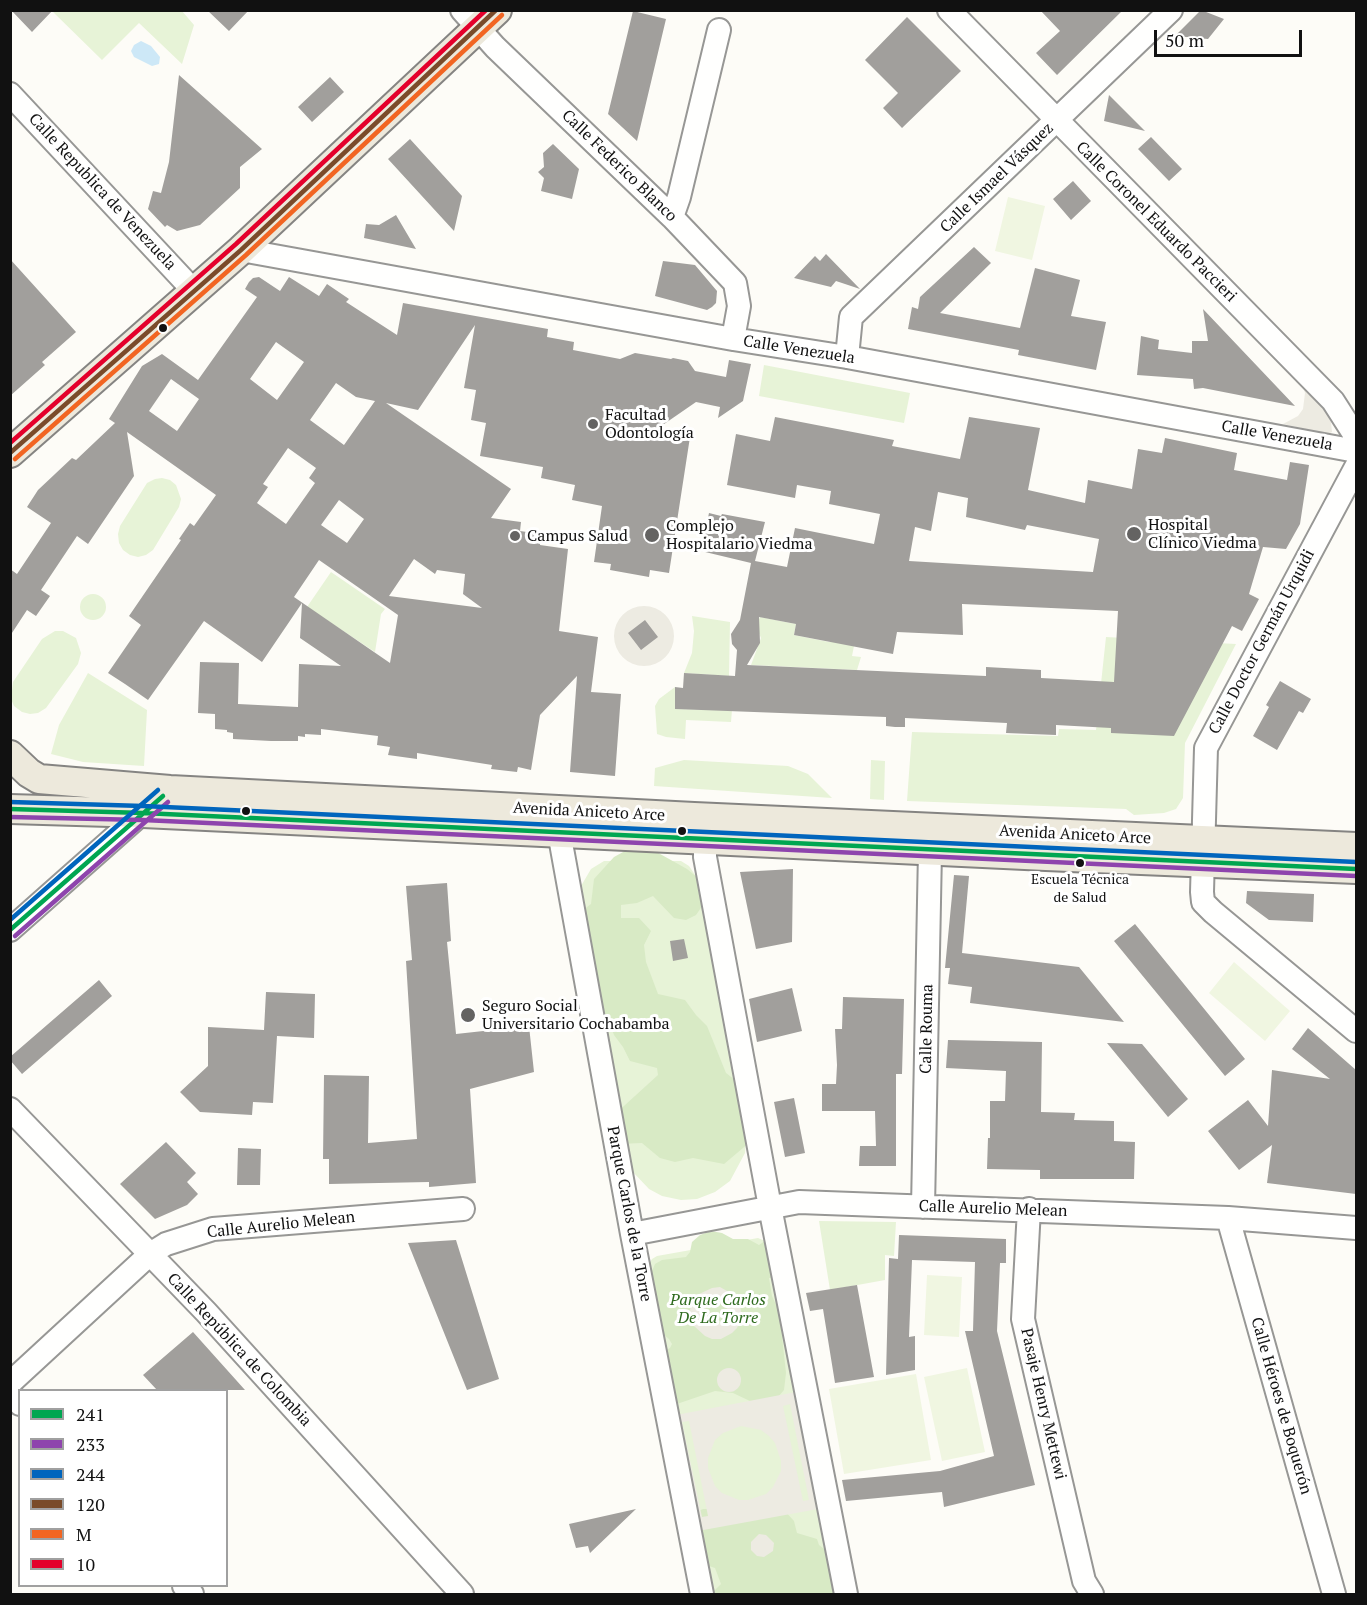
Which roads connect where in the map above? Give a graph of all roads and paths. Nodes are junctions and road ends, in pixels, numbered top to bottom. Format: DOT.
graph roads {
  1 [pos="949,10"];
  2 [pos="1171,10"];
  3 [pos="479,16"];
  4 [pos="719,30"];
  5 [pos="10,94"];
  6 [pos="1057,121"];
  7 [pos="672,217"];
  8 [pos="241,249"];
  9 [pos="193,290"];
  10 [pos="733,339"];
  11 [pos="847,357"];
  12 [pos="1356,437"];
  13 [pos="1356,451"];
  14 [pos="10,453"];
  15 [pos="1356,467"];
  16 [pos="10,756"];
  17 [pos="170,790"];
  18 [pos="10,809"];
  19 [pos="143,813"];
  20 [pos="559,832"];
  21 [pos="705,839"];
  22 [pos="1356,847"];
  23 [pos="930,851"];
  24 [pos="1203,852"];
  25 [pos="1356,869"];
  26 [pos="10,930"];
  27 [pos="1356,1031"];
  28 [pos="10,1109"];
  29 [pos="770,1207"];
  30 [pos="923,1207"];
  31 [pos="463,1209"];
  32 [pos="1029,1209"];
  33 [pos="1228,1218"];
  34 [pos="1356,1228"];
  35 [pos="632,1234"];
  36 [pos="150,1254"];
  37 [pos="10,1383"];
  38 [pos="462,1594"];
  39 [pos="702,1594"];
  40 [pos="846,1594"];
  41 [pos="1092,1594"];
  42 [pos="1334,1594"];
  1 -- 6 [label="street, Calle Coronel Eduardo Paccieri"];
  2 -- 6 [label="street, Calle Ismael Vásquez"];
  3 -- 7 [label="street, Calle Federico Blanco"];
  3 -- 8 [label="main road"];
  4 -- 7 [label="street"];
  5 -- 9 [label="street, Calle Republica de Venezuela"];
  6 -- 11 [label="street, Calle Ismael Vásquez"];
  6 -- 12 [label="street, Calle Coronel Eduardo Paccieri"];
  7 -- 10 [label="street, Calle Federico Blanco"];
  8 -- 9 [label="main road"];
  8 -- 10 [label="street, Calle Venezuela"];
  9 -- 14 [label="main road"];
  10 -- 11 [label="street, Calle Venezuela"];
  11 -- 13 [label="street, Calle Venezuela"];
  15 -- 24 [label="street, Calle Doctor Germán Urquidi"];
  16 -- 17 [label="main road, Avenida Aniceto Arce"];
  17 -- 19 [label="street"];
  17 -- 24 [label="main road, Avenida Aniceto Arce"];
  18 -- 19 [label="main road, Avenida Aniceto Arce"];
  19 -- 20 [label="main road, Avenida Aniceto Arce"];
  19 -- 26 [label="street"];
  20 -- 21 [label="main road, Avenida Aniceto Arce"];
  20 -- 35 [label="street, Parque Carlos de la Torre"];
  21 -- 23 [label="main road, Avenida Aniceto Arce"];
  21 -- 29 [label="street"];
  22 -- 24 [label="main road, Avenida Aniceto Arce"];
  23 -- 24 [label="main road, Avenida Aniceto Arce"];
  23 -- 30 [label="street, Calle Rouma"];
  24 -- 25 [label="main road, Avenida Aniceto Arce"];
  24 -- 27 [label="street, Calle Doctor Germán Urquidi"];
  28 -- 36 [label="street, Calle República de Colombia"];
  29 -- 30 [label="street, Calle Aurelio Melean"];
  29 -- 35 [label="street, Calle Aurelio Melean"];
  29 -- 40 [label="street"];
  30 -- 32 [label="street, Calle Aurelio Melean"];
  31 -- 36 [label="street, Calle Aurelio Melean"];
  32 -- 33 [label="street, Calle Aurelio Melean"];
  32 -- 41 [label="street, Pasaje Henry Mettewi"];
  33 -- 34 [label="street, Calle Aurelio Melean"];
  33 -- 42 [label="street, Calle Héroes de Boquerón"];
  35 -- 39 [label="street, Parque Carlos de la Torre"];
  36 -- 37 [label="street, Calle Aurelio Melean"];
  36 -- 38 [label="street, Calle República de Colombia"];
}
